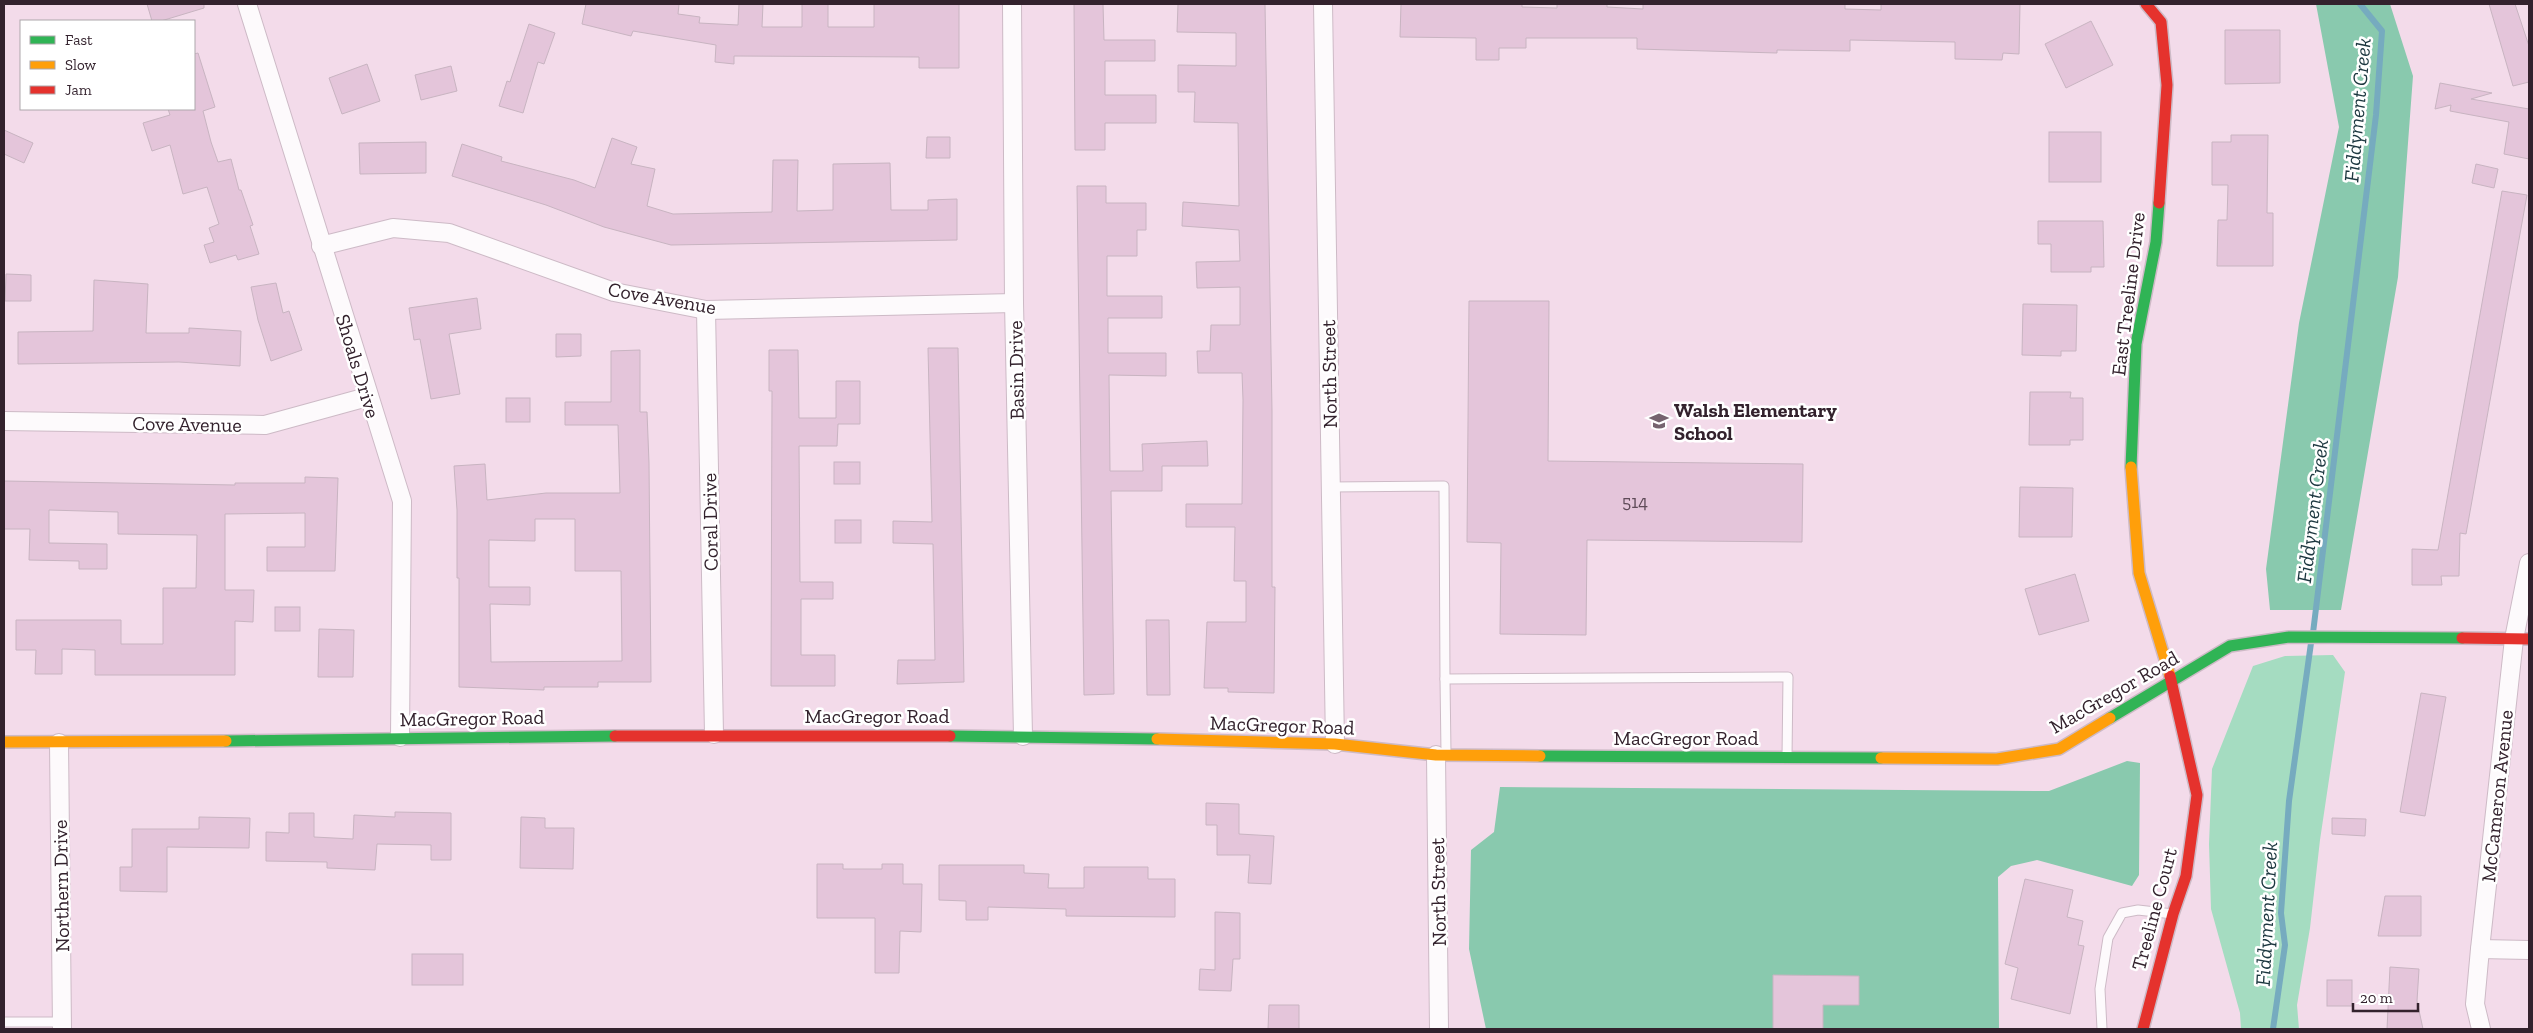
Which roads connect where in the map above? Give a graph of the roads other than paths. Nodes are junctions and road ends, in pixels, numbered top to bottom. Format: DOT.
graph roads {
  1 [pos="247,4"];
  2 [pos="1012,4"];
  3 [pos="1323,4"];
  4 [pos="2146,4"];
  5 [pos="321,246"];
  6 [pos="1014,303"];
  7 [pos="706,310"];
  8 [pos="367,397"];
  9 [pos="4,421"];
  10 [pos="1331,487"];
  11 [pos="2529,563"];
  12 [pos="2522,639"];
  13 [pos="1445,679"];
  14 [pos="2170,681"];
  15 [pos="714,734"];
  16 [pos="1022,736"];
  17 [pos="400,737"];
  18 [pos="4,742"];
  19 [pos="59,744"];
  20 [pos="1335,744"];
  21 [pos="1441,755"];
  22 [pos="1786,757"];
  23 [pos="2173,914"];
  24 [pos="2480,949"];
  25 [pos="2529,950"];
  26 [pos="4,1022"];
  27 [pos="62,1026"];
  28 [pos="1439,1029"];
  29 [pos="2102,1029"];
  30 [pos="2143,1029"];
  31 [pos="2481,1029"];
  1 -- 5 [label="street, Shoals Drive"];
  2 -- 6 [label="street, Basin Drive"];
  3 -- 10 [label="street, North Street"];
  4 -- 14 [label="street, East Treeline Drive"];
  5 -- 7 [label="street, Cove Avenue"];
  5 -- 8 [label="street, Shoals Drive"];
  6 -- 7 [label="street, Cove Avenue"];
  6 -- 16 [label="street, Basin Drive"];
  7 -- 15 [label="street, Coral Drive"];
  8 -- 9 [label="street, Cove Avenue"];
  8 -- 17 [label="street, Shoals Drive"];
  10 -- 13 [label="lane"];
  10 -- 20 [label="street, North Street"];
  11 -- 12 [label="street, McCameron Avenue"];
  12 -- 14 [label="street, MacGregor Road"];
  12 -- 24 [label="street, McCameron Avenue"];
  13 -- 21 [label="lane"];
  13 -- 22 [label="lane"];
  14 -- 22 [label="street, MacGregor Road"];
  14 -- 23 [label="street, Treeline Court"];
  15 -- 16 [label="street, MacGregor Road"];
  15 -- 17 [label="street, MacGregor Road"];
  16 -- 20 [label="street, MacGregor Road"];
  17 -- 19 [label="street, MacGregor Road"];
  18 -- 19 [label="street, MacGregor Road"];
  19 -- 27 [label="street, Northern Drive"];
  20 -- 21 [label="street, MacGregor Road"];
  21 -- 22 [label="street, MacGregor Road"];
  21 -- 28 [label="street, North Street"];
  23 -- 29 [label="lane"];
  23 -- 30 [label="street, Treeline Court"];
  24 -- 25 [label="street"];
  24 -- 31 [label="street, McCameron Avenue"];
  26 -- 27 [label="lane"];
}
